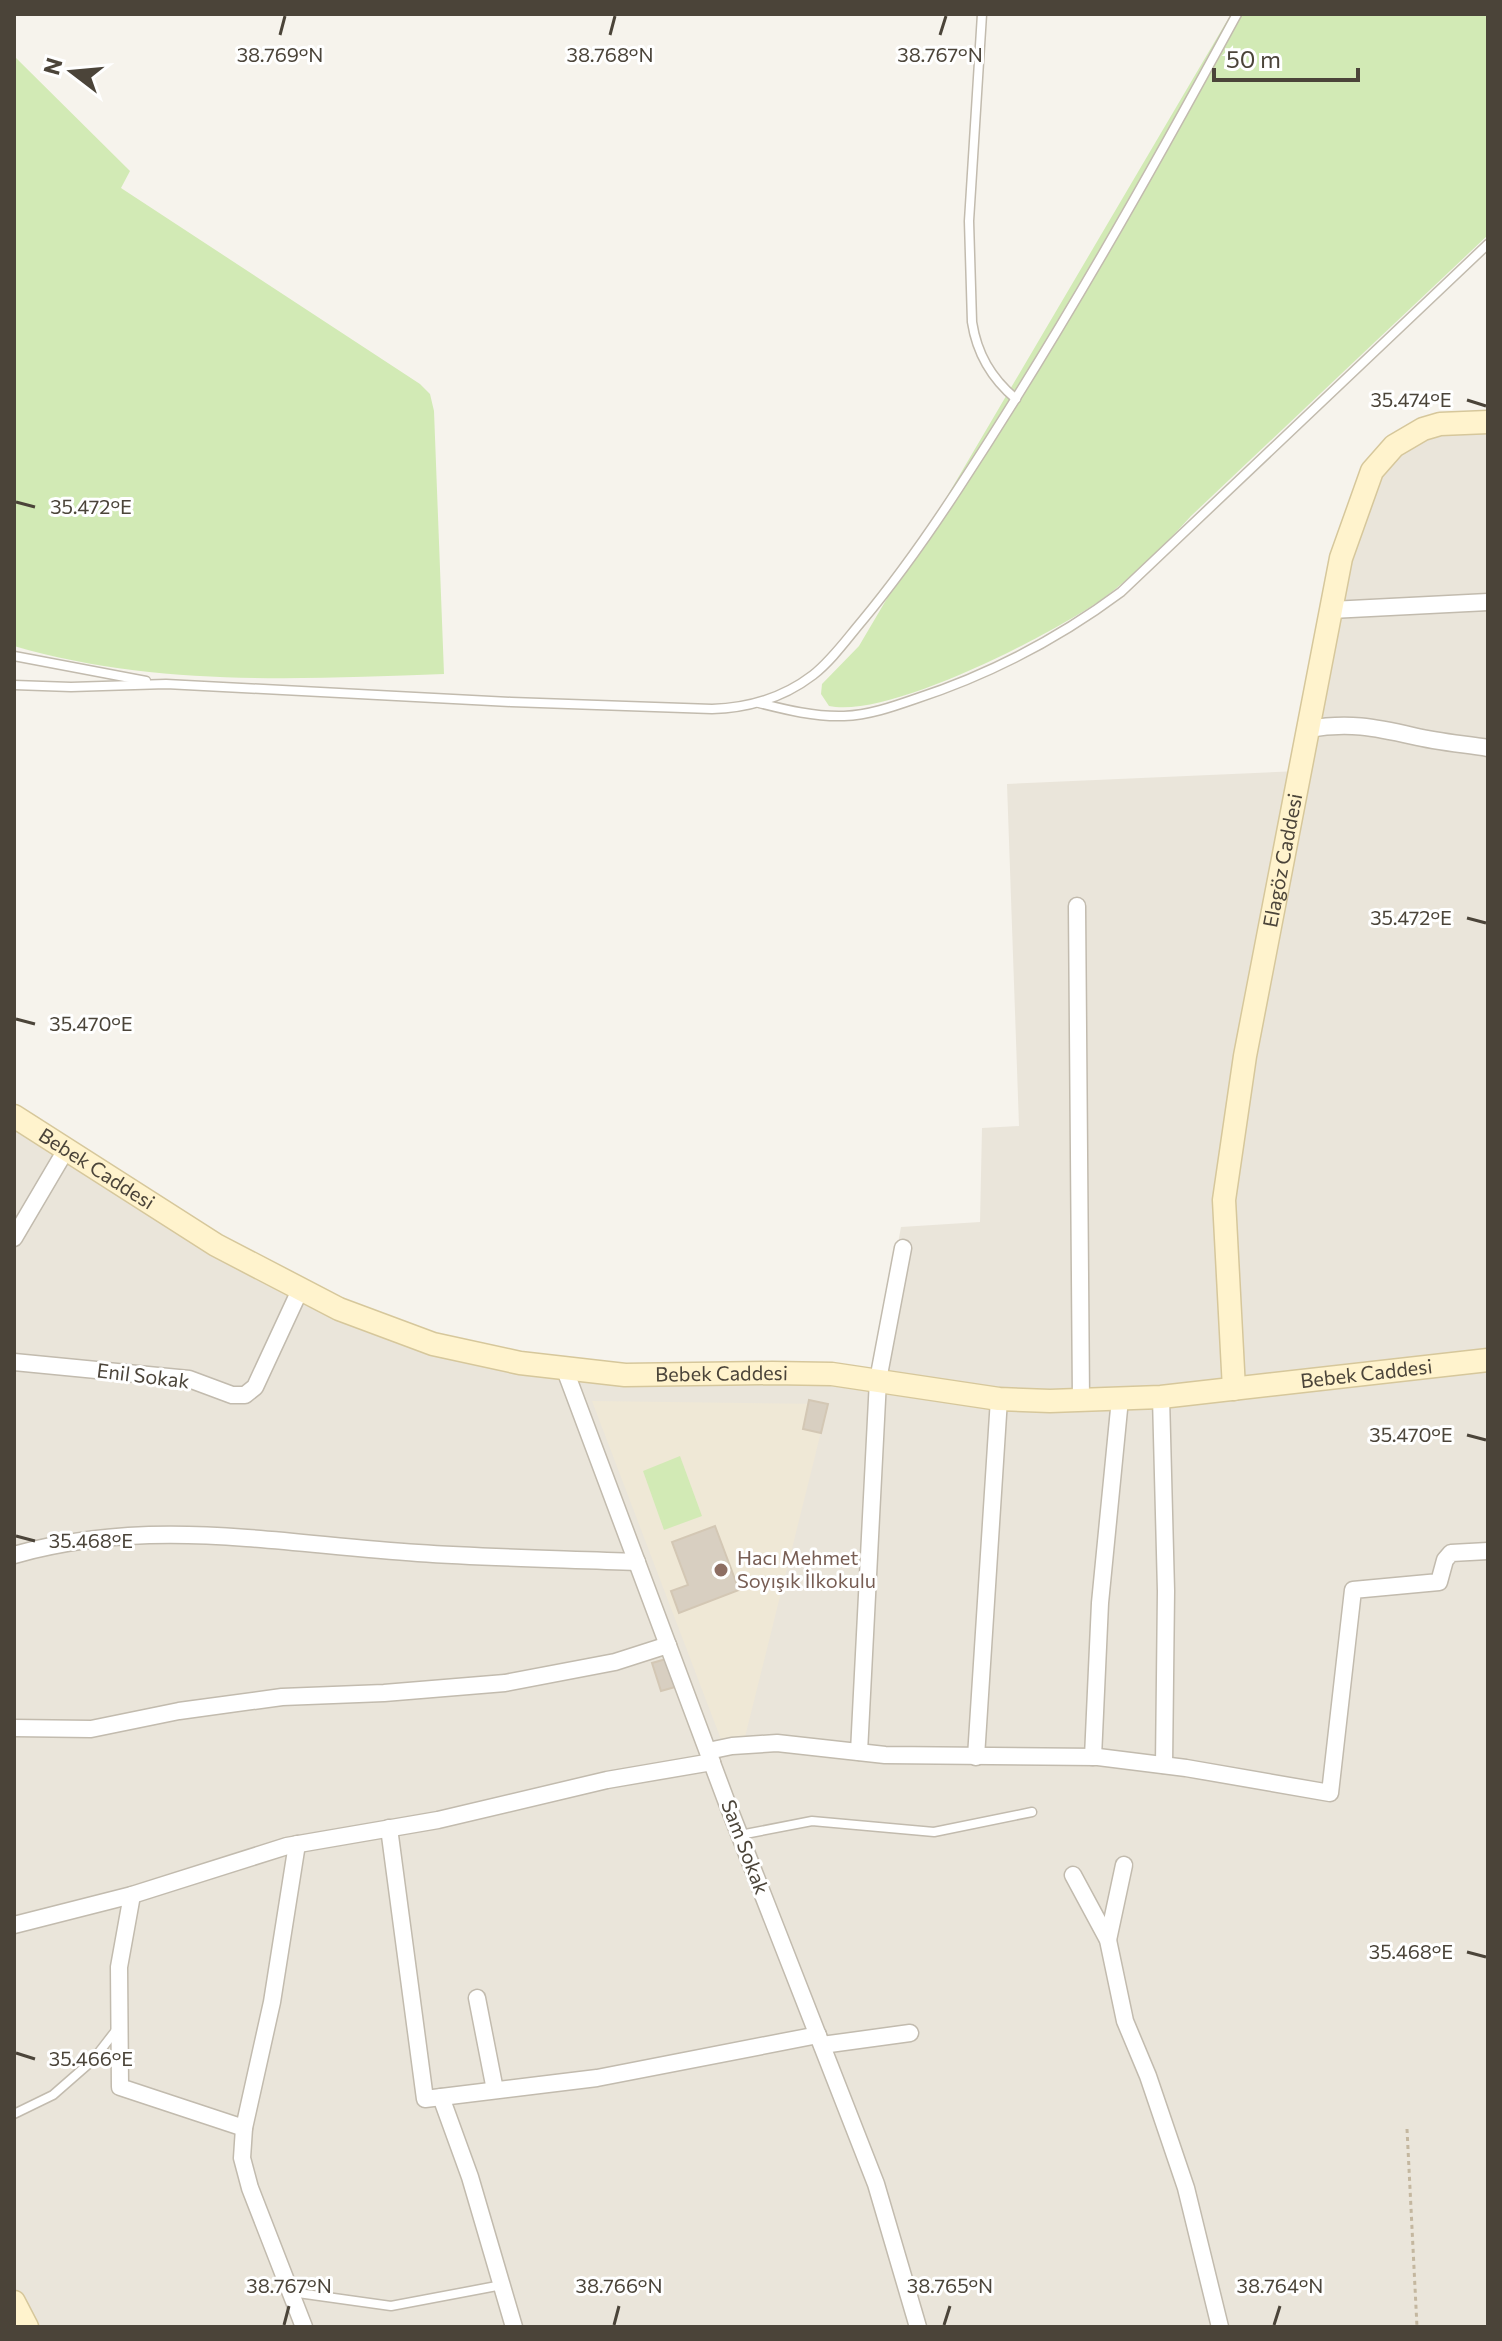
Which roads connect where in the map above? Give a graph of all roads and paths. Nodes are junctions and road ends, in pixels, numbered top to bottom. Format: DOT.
graph roads {
  1 [pos="982,14"];
  2 [pos="1237,14"];
  3 [pos="1488,244"];
  4 [pos="1016,399"];
  5 [pos="1488,422"];
  6 [pos="1488,602"];
  7 [pos="1331,610"];
  8 [pos="14,656"];
  9 [pos="166,684"];
  10 [pos="14,685"];
  11 [pos="759,703"];
  12 [pos="1308,729"];
  13 [pos="1488,748"];
  14 [pos="1077,906"];
  15 [pos="14,1116"];
  16 [pos="67,1148"];
  17 [pos="14,1238"];
  18 [pos="903,1248"];
  19 [pos="300,1290"];
  20 [pos="1488,1360"];
  21 [pos="14,1362"];
  22 [pos="565,1370"];
  23 [pos="878,1380"];
  24 [pos="1234,1389"];
  25 [pos="1161,1397"];
  26 [pos="999,1399"];
  27 [pos="1120,1399"];
  28 [pos="1081,1400"];
  29 [pos="1488,1551"];
  30 [pos="14,1555"];
  31 [pos="637,1562"];
  32 [pos="668,1645"];
  33 [pos="14,1728"];
  34 [pos="859,1752"];
  35 [pos="710,1757"];
  36 [pos="976,1757"];
  37 [pos="1093,1757"];
  38 [pos="1164,1765"];
  39 [pos="1032,1812"];
  40 [pos="389,1828"];
  41 [pos="740,1835"];
  42 [pos="297,1844"];
  43 [pos="1124,1865"];
  44 [pos="1073,1875"];
  45 [pos="132,1895"];
  46 [pos="14,1925"];
  47 [pos="1108,1940"];
  48 [pos="477,1998"];
  49 [pos="120,2026"];
  50 [pos="910,2033"];
  51 [pos="820,2040"];
  52 [pos="495,2090"];
  53 [pos="441,2097"];
  54 [pos="14,2114"];
  55 [pos="244,2128"];
  56 [pos="1407,2129"];
  57 [pos="502,2285"];
  58 [pos="290,2292"];
  59 [pos="14,2302"];
  60 [pos="27,2327"];
  61 [pos="304,2327"];
  62 [pos="514,2327"];
  63 [pos="918,2327"];
  64 [pos="1220,2327"];
  65 [pos="1417,2327"];
  1 -- 4 [label="lane"];
  2 -- 4 [label="lane"];
  3 -- 11 [label="lane"];
  4 -- 11 [label="lane"];
  5 -- 7 [label="street, Elagöz Caddesi"];
  6 -- 7 [label="street"];
  7 -- 12 [label="street, Elagöz Caddesi"];
  8 -- 9 [label="lane"];
  9 -- 10 [label="lane"];
  9 -- 11 [label="lane"];
  12 -- 13 [label="street"];
  12 -- 24 [label="street, Elagöz Caddesi"];
  14 -- 28 [label="street"];
  15 -- 16 [label="street, Bebek Caddesi"];
  16 -- 17 [label="street"];
  16 -- 19 [label="street, Bebek Caddesi"];
  18 -- 23 [label="street"];
  19 -- 21 [label="street, Enil Sokak"];
  19 -- 22 [label="street, Bebek Caddesi"];
  20 -- 24 [label="street, Bebek Caddesi"];
  22 -- 23 [label="street, Bebek Caddesi"];
  22 -- 31 [label="street, Sam Sokak"];
  23 -- 26 [label="street, Bebek Caddesi"];
  23 -- 34 [label="street"];
  24 -- 25 [label="street, Bebek Caddesi"];
  25 -- 27 [label="street, Bebek Caddesi"];
  25 -- 38 [label="street"];
  26 -- 28 [label="street, Bebek Caddesi"];
  26 -- 36 [label="street"];
  27 -- 28 [label="street, Bebek Caddesi"];
  27 -- 37 [label="street"];
  29 -- 38 [label="street"];
  30 -- 31 [label="street"];
  31 -- 32 [label="street, Sam Sokak"];
  32 -- 33 [label="street"];
  32 -- 35 [label="street, Sam Sokak"];
  34 -- 35 [label="street"];
  34 -- 36 [label="street"];
  35 -- 40 [label="street"];
  35 -- 41 [label="street, Sam Sokak"];
  36 -- 37 [label="street"];
  37 -- 38 [label="street"];
  39 -- 41 [label="lane"];
  40 -- 42 [label="street"];
  40 -- 53 [label="street"];
  41 -- 51 [label="street, Sam Sokak"];
  42 -- 45 [label="street"];
  42 -- 55 [label="street"];
  43 -- 47 [label="street"];
  44 -- 47 [label="street"];
  45 -- 46 [label="street"];
  45 -- 49 [label="street"];
  47 -- 64 [label="street"];
  48 -- 52 [label="street"];
  49 -- 54 [label="lane"];
  49 -- 55 [label="street"];
  50 -- 51 [label="street"];
  51 -- 52 [label="street"];
  51 -- 63 [label="street, Sam Sokak"];
  52 -- 53 [label="street"];
  53 -- 57 [label="street"];
  55 -- 58 [label="street"];
  56 -- 65 [label="path"];
  57 -- 58 [label="lane"];
  57 -- 62 [label="street"];
  58 -- 61 [label="street"];
  59 -- 60 [label="street"];
}
